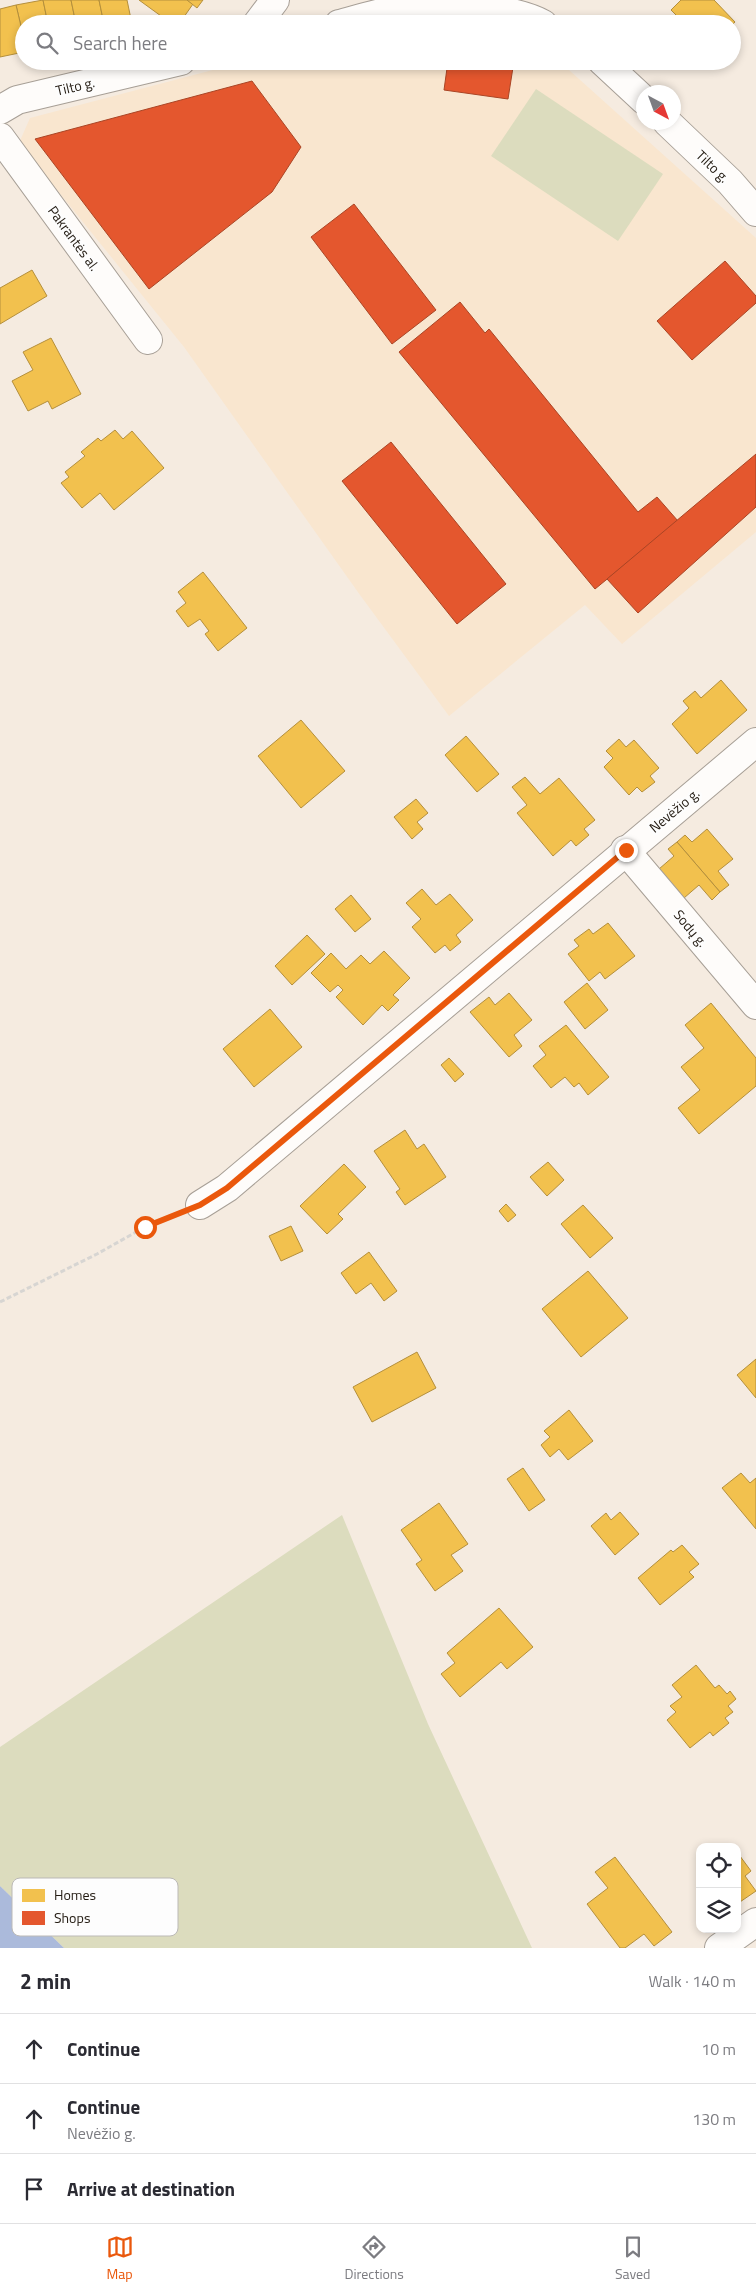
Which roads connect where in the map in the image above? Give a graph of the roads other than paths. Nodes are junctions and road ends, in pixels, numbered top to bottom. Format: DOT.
graph roads {
  1 [pos="274,0"];
  2 [pos="507,0"];
  3 [pos="264,15"];
  4 [pos="376,15"];
  5 [pos="511,15"];
  6 [pos="529,15"];
  7 [pos="143,70"];
  8 [pos="612,70"];
  9 [pos="636,93"];
  10 [pos="0,110"];
  11 [pos="675,130"];
  12 [pos="0,137"];
  13 [pos="756,212"];
  14 [pos="148,340"];
  15 [pos="756,742"];
  16 [pos="626,850"];
  17 [pos="756,1005"];
  18 [pos="200,1205"];
  19 [pos="756,1922"];
  20 [pos="719,1948"];
  1 -- 3 [label="street"];
  2 -- 6 [label="street"];
  4 -- 5 [label="street"];
  7 -- 10 [label="street, Tilto g."];
  8 -- 9 [label="street"];
  11 -- 13 [label="street, Tilto g."];
  12 -- 14 [label="street, Pakrantės al."];
  15 -- 16 [label="street, Nevėžio g."];
  16 -- 17 [label="street, Sodų g."];
  16 -- 18 [label="street, Nevėžio g."];
  19 -- 20 [label="street"];
}
